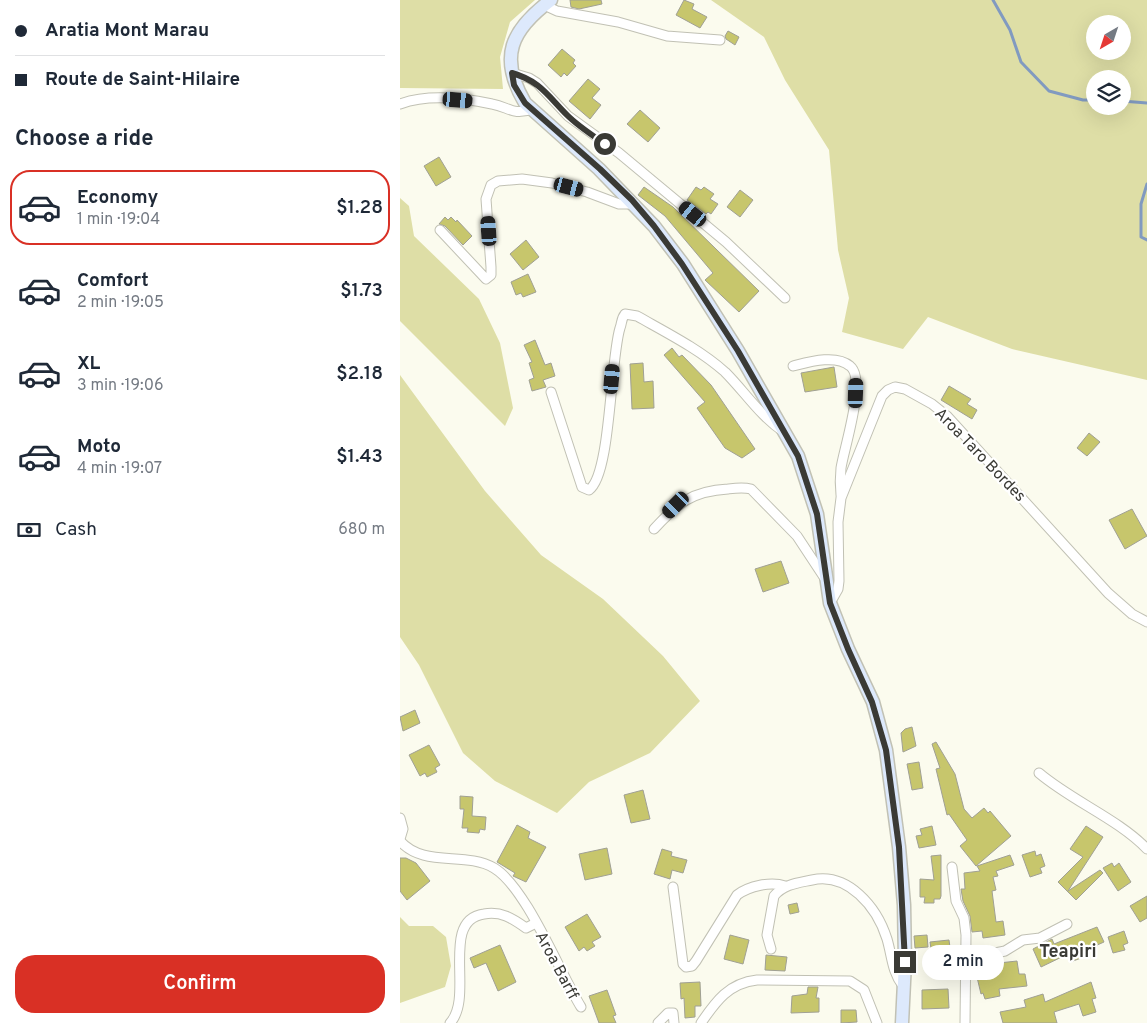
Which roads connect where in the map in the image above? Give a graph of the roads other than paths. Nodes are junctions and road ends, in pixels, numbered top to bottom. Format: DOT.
graph roads {
  1 [pos="548,2"];
  2 [pos="720,40"];
  3 [pos="512,73"];
  4 [pos="400,104"];
  5 [pos="532,109"];
  6 [pos="635,204"];
  7 [pos="440,230"];
  8 [pos="785,298"];
  9 [pos="794,366"];
  10 [pos="550,392"];
  11 [pos="787,435"];
  12 [pos="842,498"];
  13 [pos="654,528"];
  14 [pos="826,580"];
  15 [pos="830,603"];
  16 [pos="1147,622"];
  17 [pos="1040,773"];
  18 [pos="400,818"];
  19 [pos="400,840"];
  20 [pos="1147,849"];
  21 [pos="952,867"];
  22 [pos="785,886"];
  23 [pos="673,887"];
  24 [pos="536,924"];
  25 [pos="1067,924"];
  26 [pos="771,949"];
  27 [pos="966,959"];
  28 [pos="903,986"];
  29 [pos="581,1007"];
  30 [pos="450,1023"];
  31 [pos="658,1023"];
  32 [pos="674,1023"];
  33 [pos="701,1023"];
  34 [pos="876,1023"];
  35 [pos="902,1023"];
  36 [pos="965,1023"];
  1 -- 2 [label="street"];
  1 -- 3 [label="main road"];
  3 -- 5 [label="main road"];
  3 -- 8 [label="street"];
  4 -- 5 [label="street"];
  5 -- 6 [label="main road"];
  6 -- 7 [label="street"];
  6 -- 11 [label="main road"];
  9 -- 12 [label="street, Aroa Taro Bordes"];
  10 -- 11 [label="street"];
  11 -- 14 [label="main road"];
  12 -- 15 [label="street, Aroa Taro Bordes"];
  12 -- 16 [label="street, Aroa Taro Bordes"];
  13 -- 14 [label="street"];
  14 -- 15 [label="main road"];
  15 -- 28 [label="main road"];
  17 -- 20 [label="street"];
  18 -- 19 [label="street, Aroa Barff"];
  19 -- 24 [label="street, Aroa Barff"];
  21 -- 27 [label="street"];
  22 -- 23 [label="street"];
  22 -- 26 [label="street"];
  22 -- 28 [label="street"];
  24 -- 29 [label="street, Aroa Barff"];
  24 -- 30 [label="street, Aroa Barff"];
  25 -- 27 [label="street"];
  27 -- 36 [label="street"];
  28 -- 35 [label="main road"];
  31 -- 32 [label="street"];
  33 -- 34 [label="street"];
}
